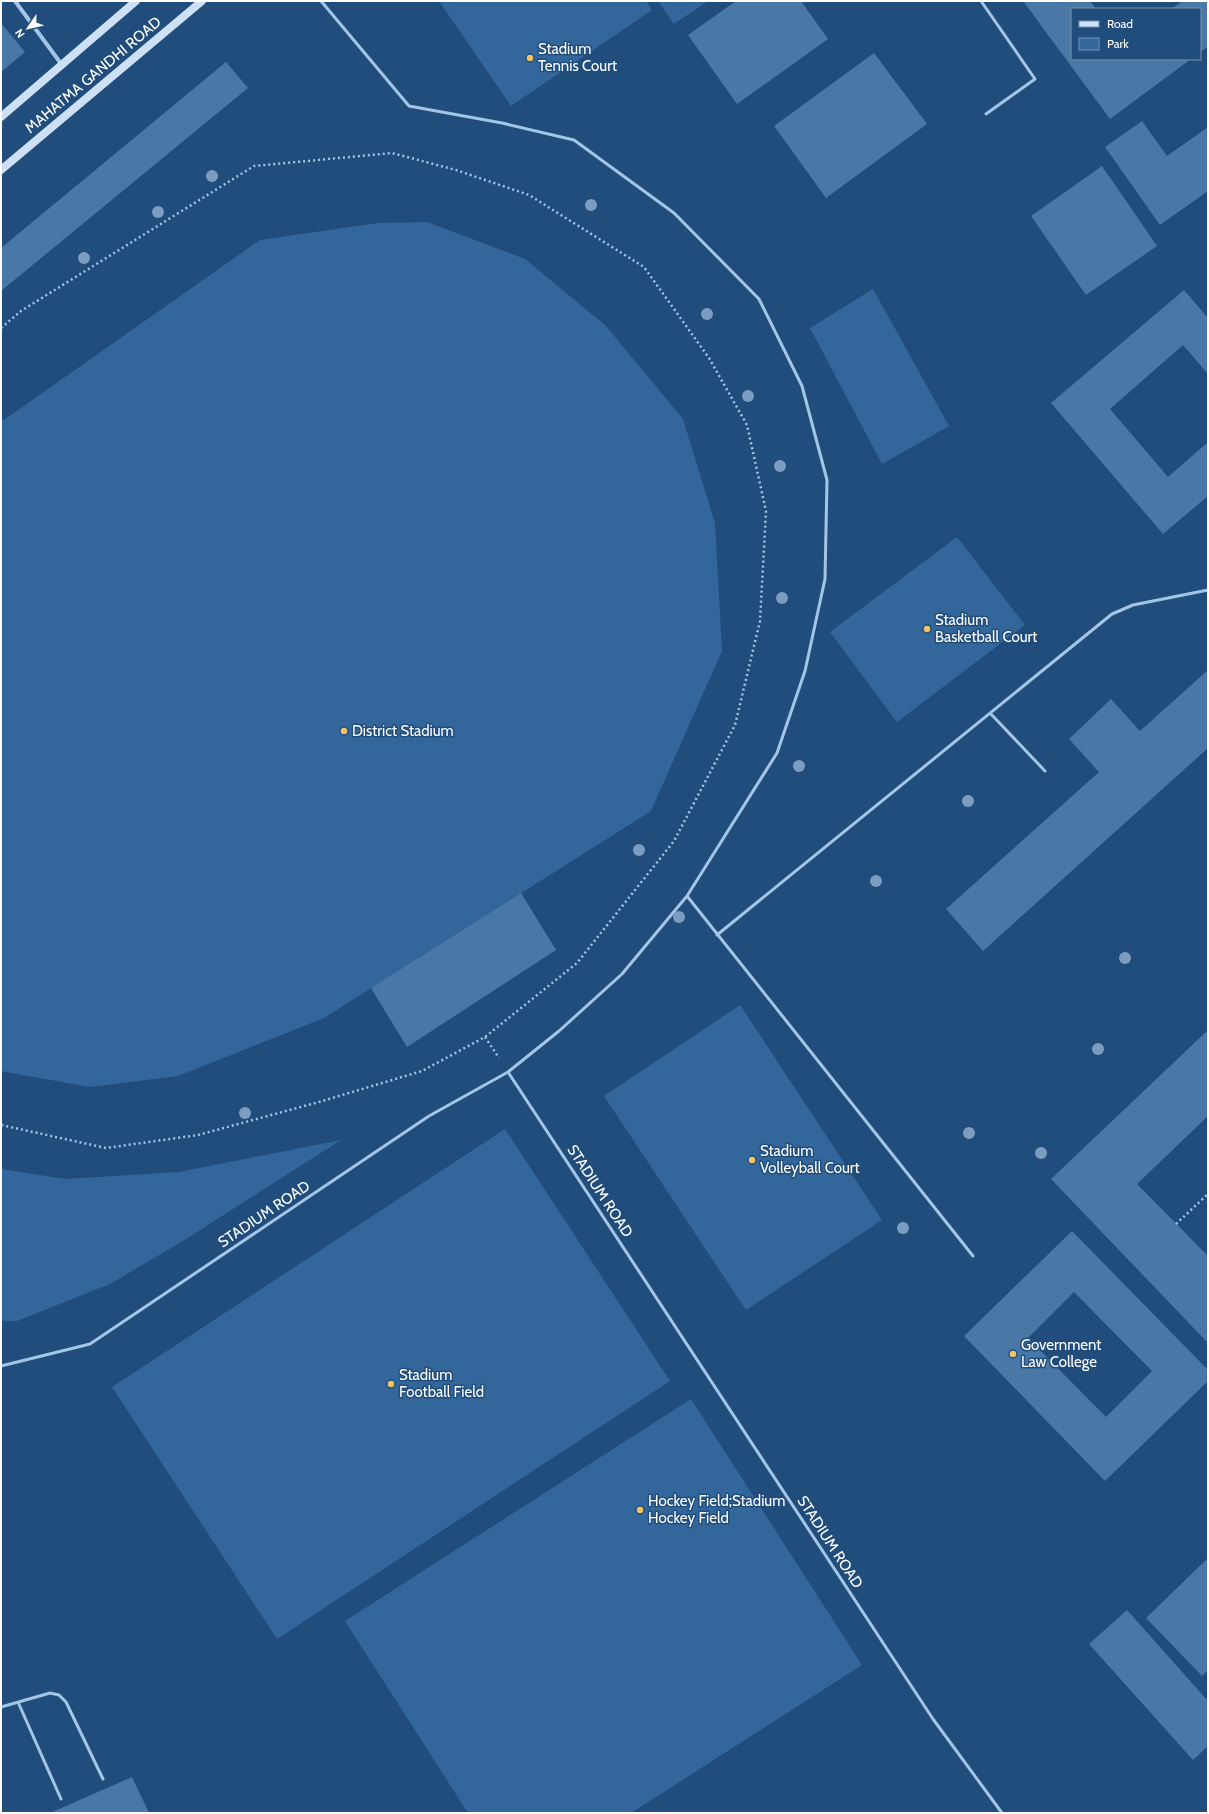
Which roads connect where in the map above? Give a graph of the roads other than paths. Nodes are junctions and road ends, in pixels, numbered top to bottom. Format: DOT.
graph roads {
  1 [pos="15,1"];
  2 [pos="136,1"];
  3 [pos="202,1"];
  4 [pos="321,1"];
  5 [pos="981,1"];
  6 [pos="62,65"];
  7 [pos="986,114"];
  8 [pos="1,117"];
  9 [pos="1,170"];
  10 [pos="1208,590"];
  11 [pos="990,713"];
  12 [pos="1045,771"];
  13 [pos="687,896"];
  14 [pos="718,935"];
  15 [pos="508,1072"];
  16 [pos="973,1256"];
  17 [pos="1,1366"];
  18 [pos="18,1702"];
  19 [pos="1,1707"];
  20 [pos="103,1779"];
  21 [pos="61,1799"];
  22 [pos="1002,1813"];
  1 -- 6 [label="street"];
  2 -- 6 [label="street, MAHATMA GANDHI ROAD"];
  3 -- 9 [label="street, MAHATMA GANDHI ROAD"];
  4 -- 13 [label="lane"];
  5 -- 7 [label="lane"];
  6 -- 8 [label="street, MAHATMA GANDHI ROAD"];
  10 -- 11 [label="lane"];
  11 -- 12 [label="lane"];
  11 -- 14 [label="lane"];
  13 -- 14 [label="lane"];
  13 -- 15 [label="lane"];
  14 -- 16 [label="lane"];
  15 -- 17 [label="lane, STADIUM ROAD"];
  15 -- 22 [label="lane, STADIUM ROAD"];
  18 -- 19 [label="lane"];
  18 -- 20 [label="lane"];
  18 -- 21 [label="lane"];
}
